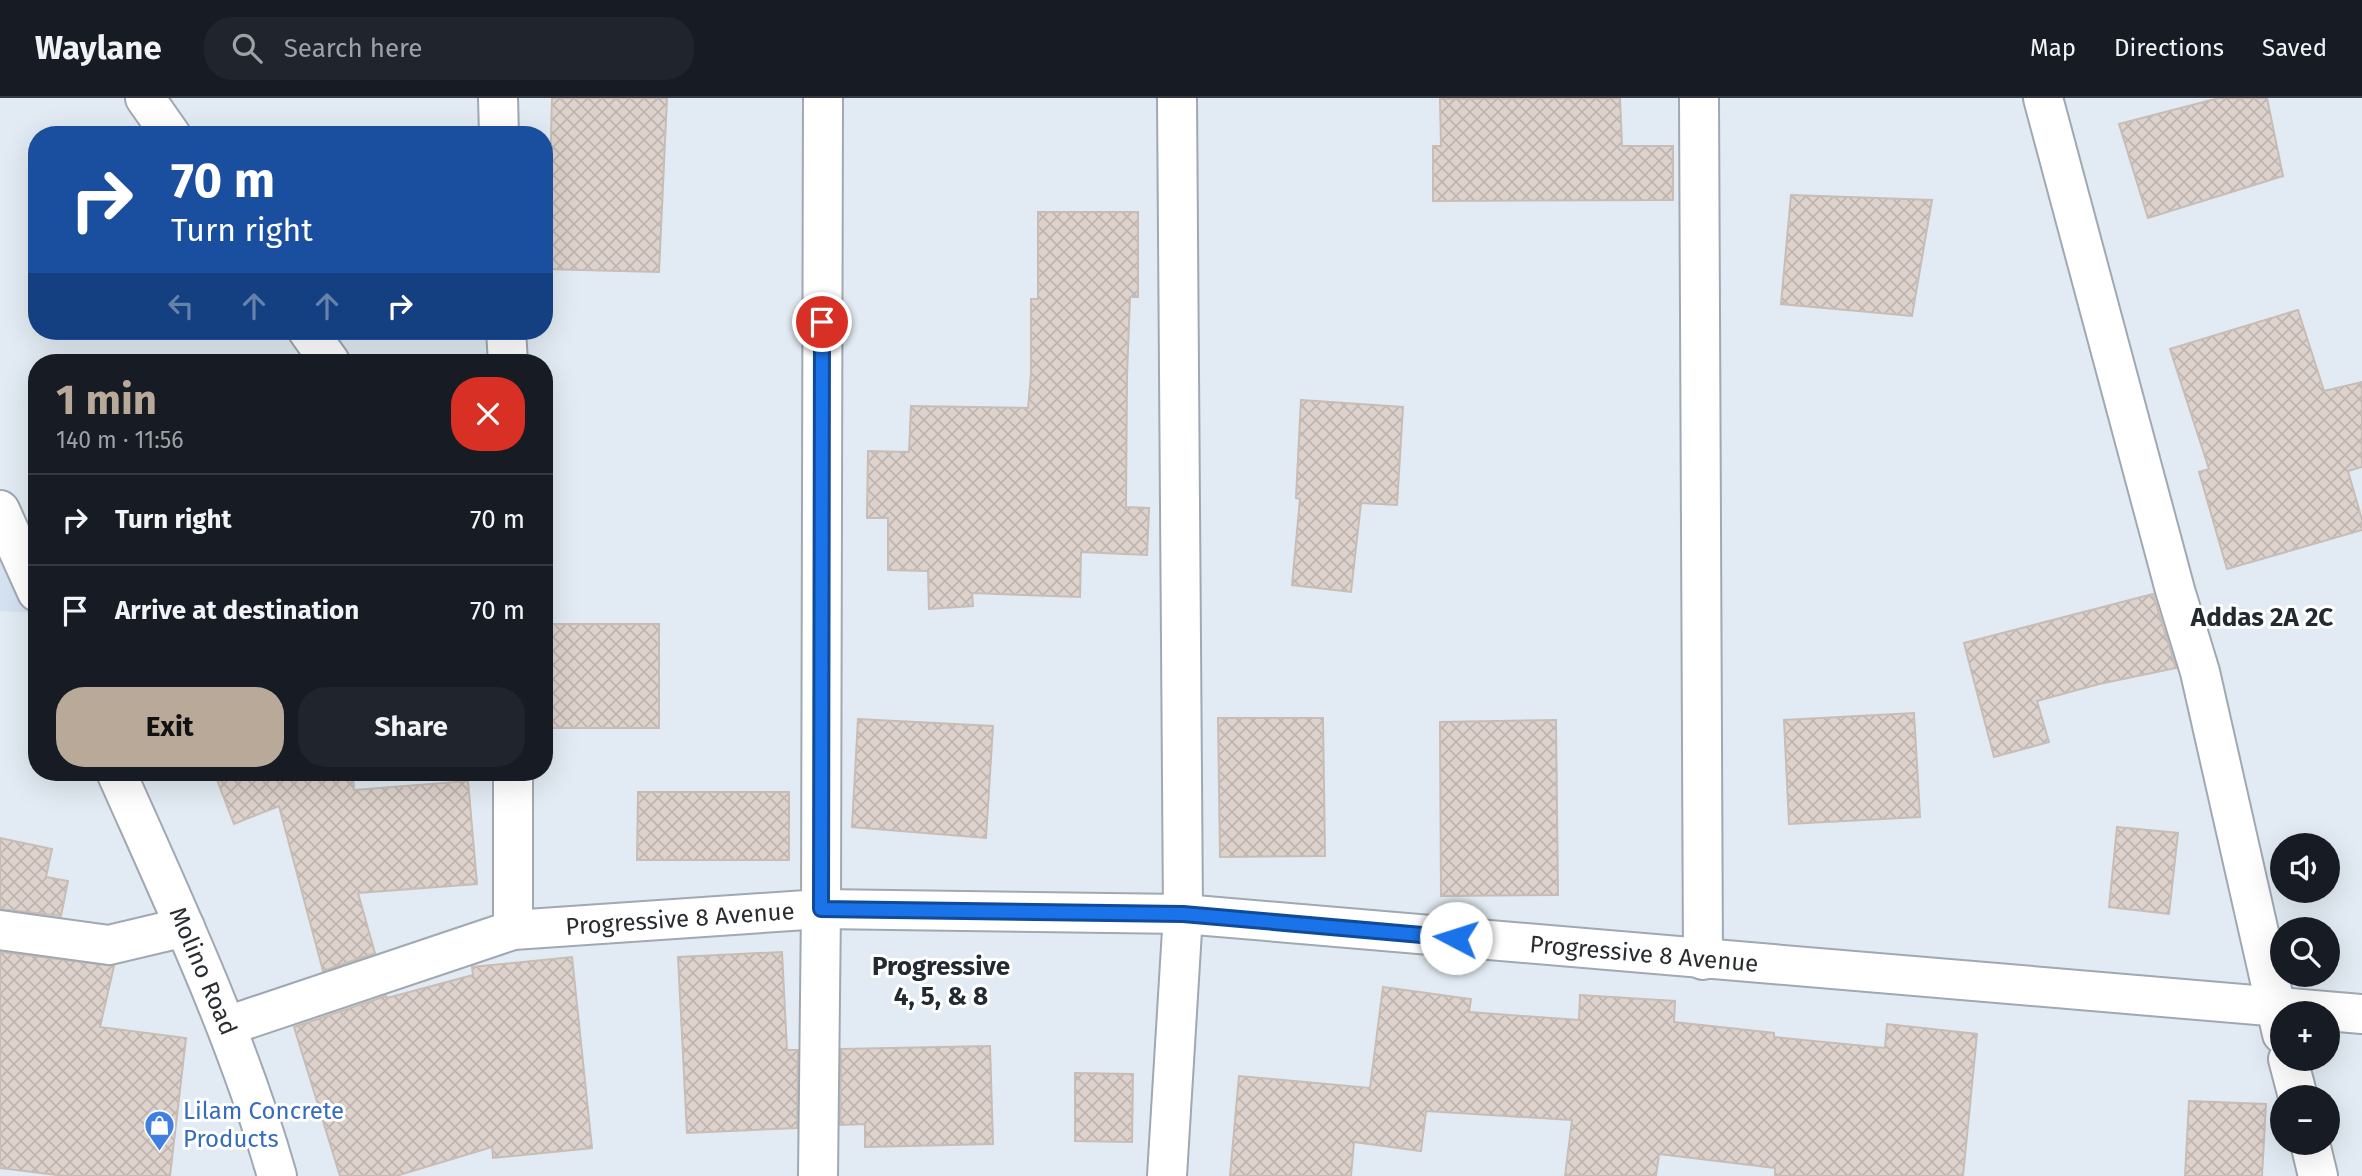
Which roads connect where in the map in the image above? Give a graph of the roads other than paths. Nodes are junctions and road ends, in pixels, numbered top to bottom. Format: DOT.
graph roads {
  1 [pos="145,98"];
  2 [pos="498,98"];
  3 [pos="823,98"];
  4 [pos="1177,98"];
  5 [pos="1699,98"];
  6 [pos="2043,98"];
  7 [pos="165,126"];
  8 [pos="499,126"];
  9 [pos="5,531"];
  10 [pos="28,575"];
  11 [pos="120,781"];
  12 [pos="513,781"];
  13 [pos="821,909"];
  14 [pos="1183,914"];
  15 [pos="186,927"];
  16 [pos="0,930"];
  17 [pos="513,930"];
  18 [pos="1703,960"];
  19 [pos="2274,1001"];
  20 [pos="2362,1014"];
  21 [pos="2340,1016"];
  22 [pos="2270,1019"];
  23 [pos="227,1026"];
  24 [pos="2313,1155"];
  25 [pos="277,1176"];
  26 [pos="818,1176"];
  27 [pos="1167,1176"];
  28 [pos="2318,1176"];
  1 -- 7 [label="street"];
  2 -- 8 [label="street"];
  3 -- 13 [label="street"];
  4 -- 14 [label="street"];
  5 -- 18 [label="street"];
  6 -- 19 [label="street"];
  9 -- 10 [label="street"];
  11 -- 15 [label="street, Molino Road"];
  12 -- 17 [label="street"];
  13 -- 14 [label="street, Progressive 8 Avenue"];
  13 -- 17 [label="street, Progressive 8 Avenue"];
  13 -- 26 [label="street"];
  14 -- 18 [label="street, Progressive 8 Avenue"];
  14 -- 27 [label="street"];
  15 -- 16 [label="street"];
  15 -- 23 [label="street, Molino Road"];
  17 -- 23 [label="street, Progressive 8 Avenue"];
  18 -- 22 [label="street, Progressive 8 Avenue"];
  20 -- 21 [label="street, Progressive 8 Avenue"];
  23 -- 25 [label="street, Molino Road"];
  24 -- 28 [label="street"];
}
